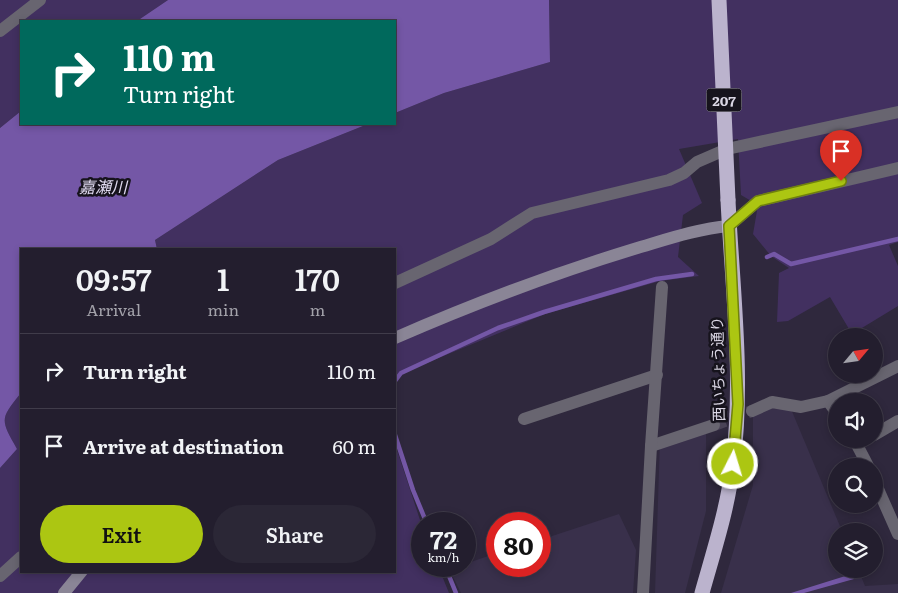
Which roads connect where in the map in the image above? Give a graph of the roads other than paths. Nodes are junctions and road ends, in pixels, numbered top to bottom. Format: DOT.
graph roads {
  1 [pos="40,0"];
  2 [pos="719,0"];
  3 [pos="0,31"];
  4 [pos="898,112"];
  5 [pos="898,168"];
  6 [pos="729,226"];
  7 [pos="396,283"];
  8 [pos="662,288"];
  9 [pos="396,338"];
  10 [pos="898,366"];
  11 [pos="657,374"];
  12 [pos="844,393"];
  13 [pos="828,401"];
  14 [pos="752,411"];
  15 [pos="524,419"];
  16 [pos="898,421"];
  17 [pos="714,425"];
  18 [pos="883,430"];
  19 [pos="651,446"];
  20 [pos="883,500"];
  21 [pos="898,534"];
  22 [pos="20,558"];
  23 [pos="80,573"];
  24 [pos="0,576"];
  25 [pos="64,593"];
  26 [pos="643,593"];
  27 [pos="702,593"];
  1 -- 3 [label="street"];
  2 -- 6 [label="highway, 西いちょう通り / 207, bridge"];
  4 -- 7 [label="street"];
  5 -- 6 [label="street"];
  6 -- 9 [label="street"];
  6 -- 27 [label="highway, 西いちょう通り / 207"];
  8 -- 11 [label="street"];
  10 -- 12 [label="street"];
  11 -- 15 [label="street"];
  11 -- 19 [label="street"];
  13 -- 14 [label="street"];
  16 -- 18 [label="street"];
  17 -- 19 [label="street"];
  19 -- 26 [label="street"];
  20 -- 21 [label="street"];
  22 -- 24 [label="street"];
  23 -- 25 [label="street"];
}
